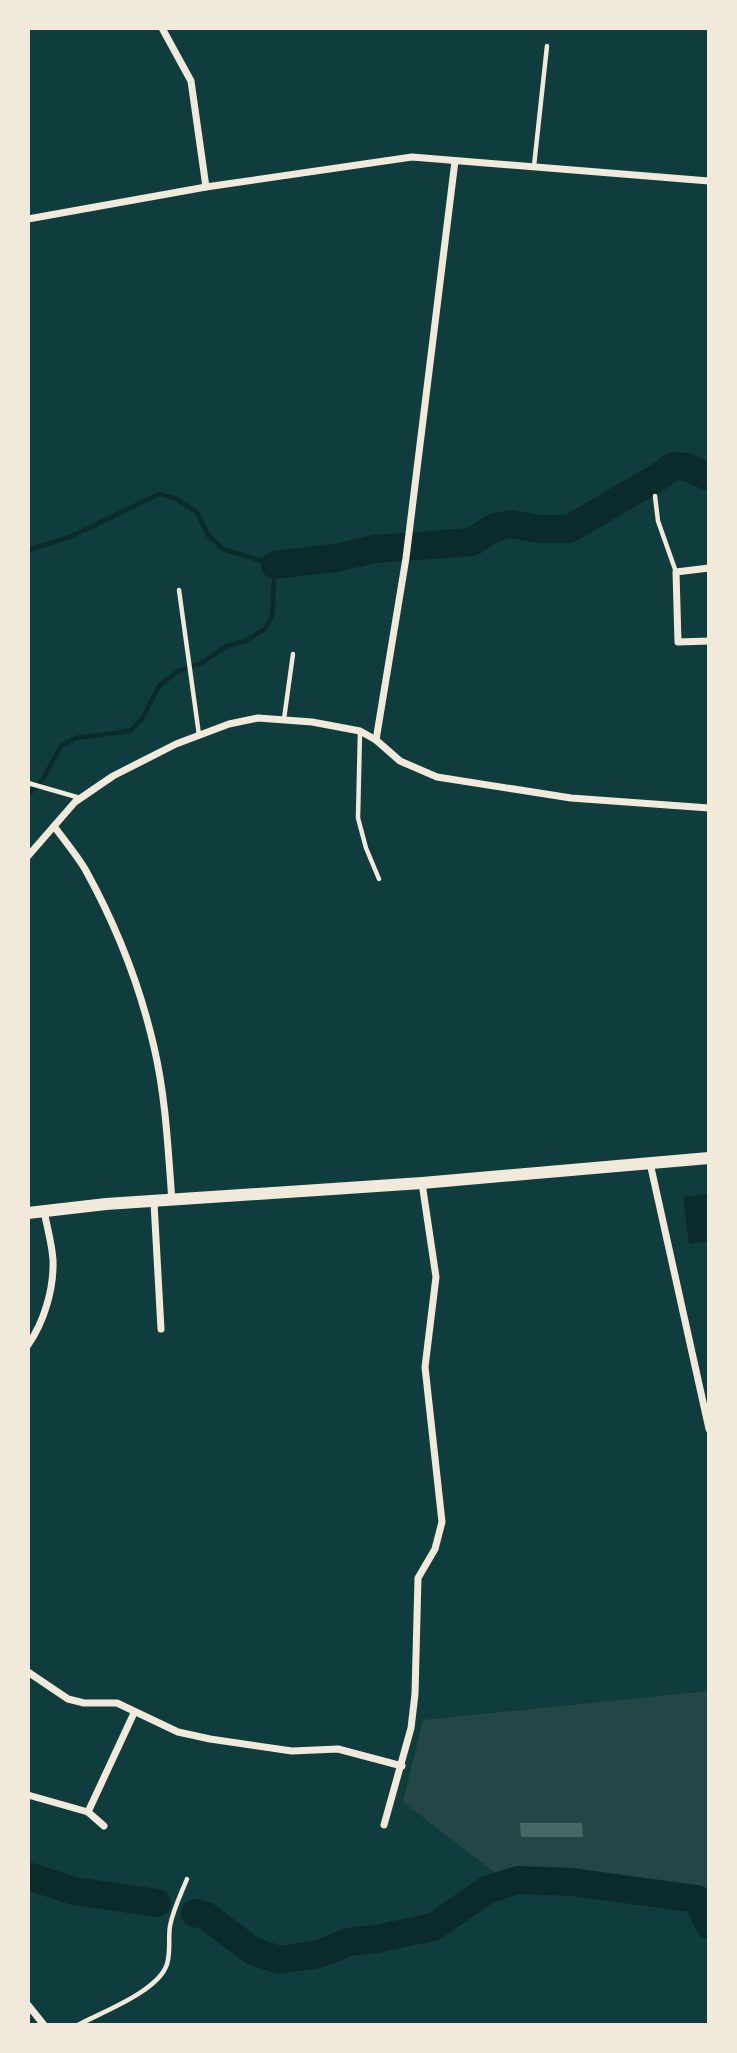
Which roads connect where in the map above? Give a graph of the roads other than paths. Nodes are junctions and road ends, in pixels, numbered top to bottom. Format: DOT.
graph roads {
  1 [pos="162,28"];
  2 [pos="547,46"];
  3 [pos="455,161"];
  4 [pos="533,167"];
  5 [pos="709,181"];
  6 [pos="206,187"];
  7 [pos="28,219"];
  8 [pos="655,496"];
  9 [pos="709,568"];
  10 [pos="676,572"];
  11 [pos="179,590"];
  12 [pos="709,641"];
  13 [pos="293,654"];
  14 [pos="284,719"];
  15 [pos="360,731"];
  16 [pos="199,736"];
  17 [pos="376,740"];
  18 [pos="28,783"];
  19 [pos="81,798"];
  20 [pos="709,808"];
  21 [pos="54,826"];
  22 [pos="28,856"];
  23 [pos="379,879"];
  24 [pos="709,1158"];
  25 [pos="650,1163"];
  26 [pos="422,1183"];
  27 [pos="172,1201"];
  28 [pos="154,1203"];
  29 [pos="44,1210"];
  30 [pos="28,1213"];
  31 [pos="161,1329"];
  32 [pos="28,1345"];
  33 [pos="709,1429"];
  34 [pos="28,1672"];
  35 [pos="134,1713"];
  36 [pos="402,1766"];
  37 [pos="28,1795"];
  38 [pos="88,1811"];
  39 [pos="384,1825"];
  40 [pos="104,1826"];
  41 [pos="187,1879"];
  42 [pos="28,2005"];
  43 [pos="44,2025"];
  44 [pos="78,2025"];
  1 -- 6 [label="street"];
  2 -- 4 [label="lane"];
  3 -- 4 [label="street"];
  3 -- 6 [label="street"];
  3 -- 17 [label="street"];
  4 -- 5 [label="street"];
  6 -- 7 [label="street"];
  8 -- 10 [label="lane"];
  9 -- 10 [label="street"];
  10 -- 12 [label="street"];
  11 -- 16 [label="lane"];
  13 -- 14 [label="lane"];
  14 -- 15 [label="street"];
  14 -- 16 [label="street"];
  15 -- 17 [label="street"];
  15 -- 23 [label="lane"];
  16 -- 19 [label="street"];
  17 -- 20 [label="street"];
  18 -- 19 [label="lane"];
  19 -- 21 [label="street"];
  21 -- 22 [label="street"];
  21 -- 27 [label="street"];
  24 -- 25 [label="main road"];
  25 -- 26 [label="main road"];
  25 -- 33 [label="street"];
  26 -- 27 [label="main road"];
  26 -- 36 [label="street"];
  27 -- 28 [label="main road"];
  28 -- 29 [label="main road"];
  28 -- 31 [label="street"];
  29 -- 30 [label="main road"];
  29 -- 32 [label="street"];
  34 -- 35 [label="street"];
  35 -- 36 [label="street"];
  35 -- 38 [label="street"];
  36 -- 39 [label="street"];
  37 -- 38 [label="street"];
  38 -- 40 [label="street"];
  41 -- 44 [label="lane"];
  42 -- 43 [label="street"];
}
